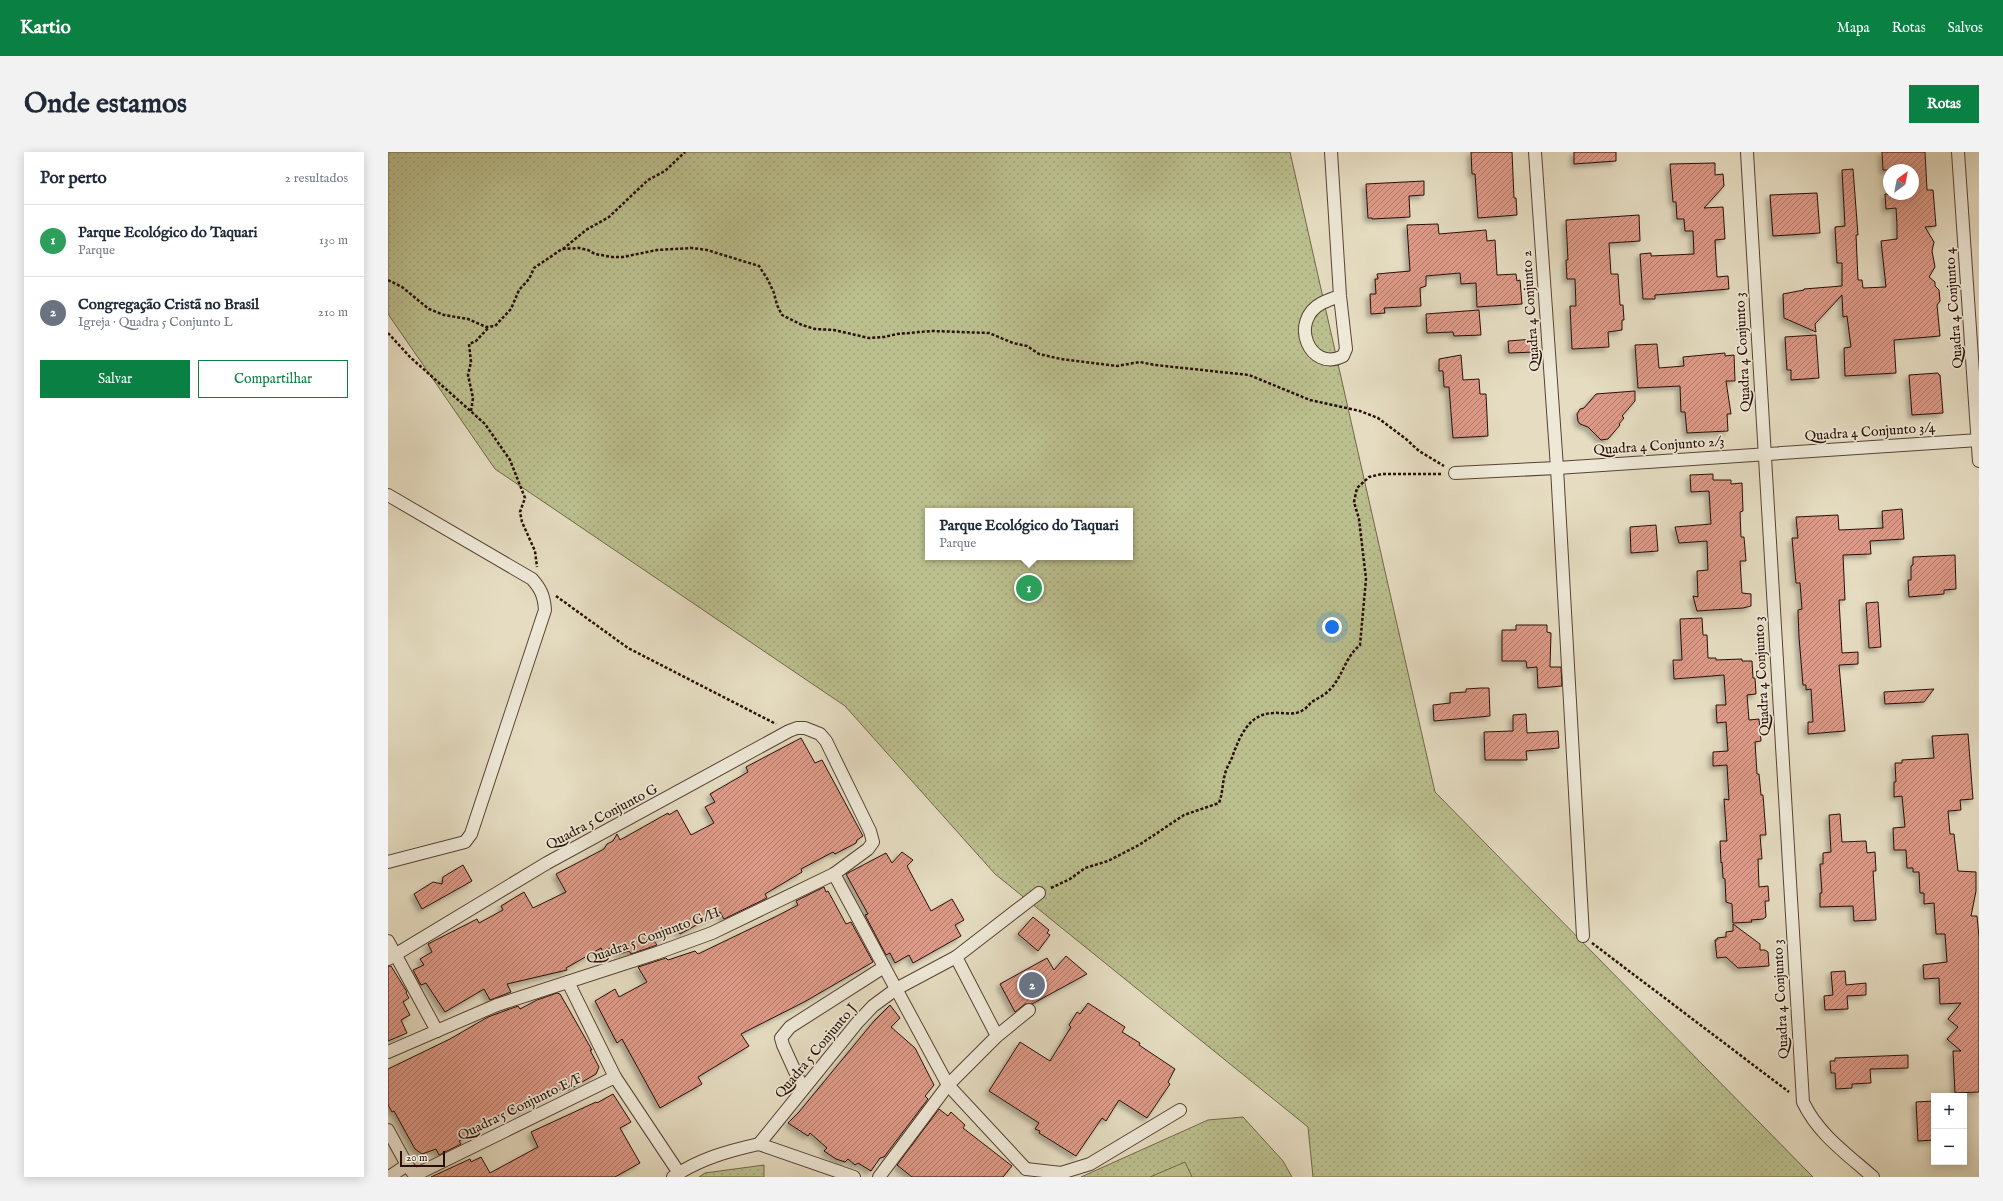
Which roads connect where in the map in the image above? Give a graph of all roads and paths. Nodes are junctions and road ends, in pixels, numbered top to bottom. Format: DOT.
graph roads {
  1 [pos="685,152"];
  2 [pos="1331,152"];
  3 [pos="1535,152"];
  4 [pos="1747,152"];
  5 [pos="1958,152"];
  6 [pos="562,249"];
  7 [pos="388,280"];
  8 [pos="1340,296"];
  9 [pos="490,326"];
  10 [pos="388,333"];
  11 [pos="471,411"];
  12 [pos="1978,440"];
  13 [pos="1764,454"];
  14 [pos="1979,461"];
  15 [pos="1556,468"];
  16 [pos="1454,473"];
  17 [pos="388,495"];
  18 [pos="532,579"];
  19 [pos="554,595"];
  20 [pos="790,731"];
  21 [pos="870,831"];
  22 [pos="388,862"];
  23 [pos="834,874"];
  24 [pos="1039,894"];
  25 [pos="1583,936"];
  26 [pos="388,940"];
  27 [pos="392,957"];
  28 [pos="956,957"];
  29 [pos="884,967"];
  30 [pos="568,982"];
  31 [pos="896,989"];
  32 [pos="1029,1010"];
  33 [pos="437,1031"];
  34 [pos="997,1036"];
  35 [pos="388,1052"];
  36 [pos="615,1077"];
  37 [pos="948,1085"];
  38 [pos="803,1090"];
  39 [pos="1803,1102"];
  40 [pos="1180,1110"];
  41 [pos="388,1130"];
  42 [pos="759,1144"];
  43 [pos="407,1165"];
  44 [pos="1023,1173"];
  45 [pos="676,1175"];
  46 [pos="416,1176"];
  47 [pos="389,1177"];
  48 [pos="854,1177"];
  49 [pos="879,1177"];
  50 [pos="1873,1177"];
  1 -- 6 [label="path"];
  2 -- 8 [label="street"];
  3 -- 15 [label="street, Quadra 4 Conjunto 2"];
  4 -- 13 [label="street, Quadra 4 Conjunto 3"];
  5 -- 12 [label="street, Quadra 4 Conjunto 4"];
  6 -- 9 [label="path"];
  6 -- 16 [label="path"];
  7 -- 9 [label="path"];
  8 -- 8 [label="street"];
  9 -- 11 [label="path"];
  10 -- 11 [label="path"];
  11 -- 18 [label="path"];
  12 -- 13 [label="street, Quadra 4 Conjunto 3/4"];
  12 -- 14 [label="street, Quadra 4 Conjunto 4"];
  13 -- 15 [label="street, Quadra 4 Conjunto 2/3"];
  13 -- 39 [label="street, Quadra 4 Conjunto 3"];
  15 -- 16 [label="street, Quadra 4 Conjunto 2/3"];
  15 -- 25 [label="street"];
  16 -- 24 [label="path"];
  17 -- 18 [label="street"];
  18 -- 22 [label="street"];
  19 -- 20 [label="path"];
  20 -- 21 [label="street, Quadra 5 Conjunto G"];
  20 -- 27 [label="street, Quadra 5 Conjunto G"];
  21 -- 23 [label="street, Quadra 5 Conjunto G/H"];
  23 -- 29 [label="street"];
  23 -- 30 [label="street, Quadra 5 Conjunto G/H"];
  24 -- 28 [label="street, Quadra 5 Conjunto J"];
  25 -- 39 [label="path, Quadra 4 Conjunto 3"];
  26 -- 27 [label="street"];
  27 -- 33 [label="street"];
  28 -- 31 [label="street, Quadra 5 Conjunto J"];
  28 -- 34 [label="street"];
  29 -- 31 [label="street"];
  29 -- 38 [label="street"];
  30 -- 33 [label="street, Quadra 5 Conjunto G/H"];
  30 -- 36 [label="street"];
  31 -- 37 [label="street"];
  31 -- 38 [label="street, Quadra 5 Conjunto J"];
  32 -- 34 [label="street"];
  33 -- 35 [label="street, Quadra 5 Conjunto G/H"];
  34 -- 37 [label="street"];
  36 -- 45 [label="street"];
  36 -- 46 [label="street, Quadra 5 Conjunto E/F"];
  37 -- 44 [label="street"];
  37 -- 49 [label="street"];
  38 -- 42 [label="street, Quadra 5 Conjunto J"];
  39 -- 50 [label="street"];
  40 -- 44 [label="street"];
  41 -- 43 [label="street"];
  42 -- 45 [label="street"];
  42 -- 48 [label="street"];
  43 -- 46 [label="street"];
  43 -- 47 [label="street"];
}
